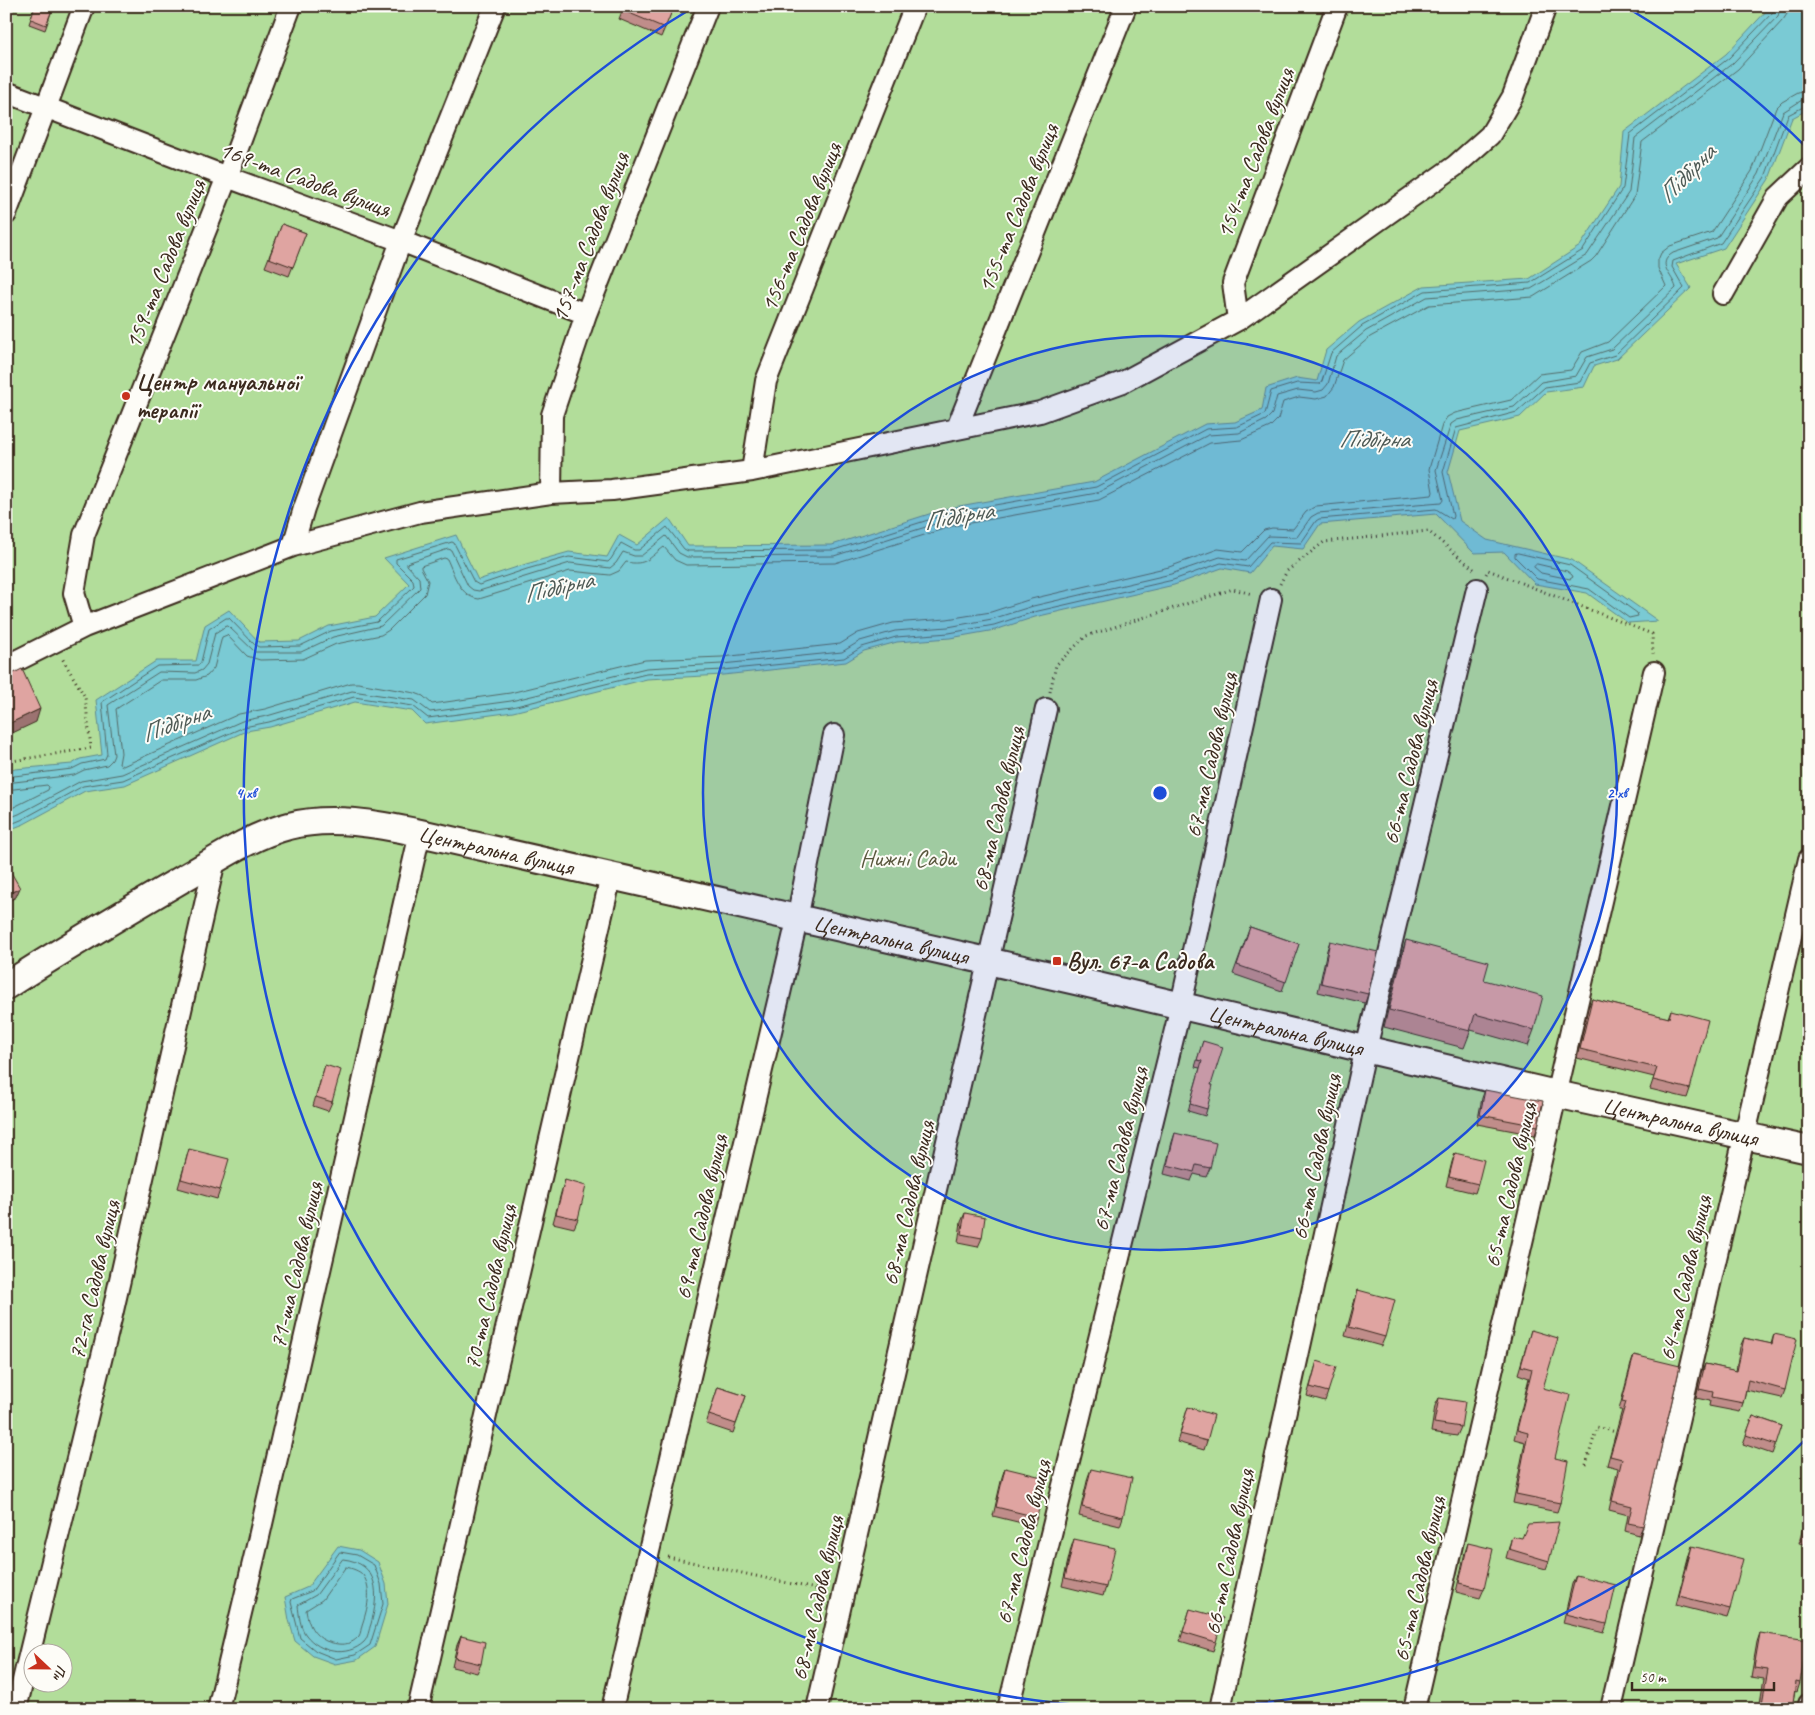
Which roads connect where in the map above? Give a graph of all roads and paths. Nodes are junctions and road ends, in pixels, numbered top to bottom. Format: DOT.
graph roads {
  1 [pos="84,6"];
  2 [pos="291,6"];
  3 [pos="494,6"];
  4 [pos="708,6"];
  5 [pos="915,6"];
  6 [pos="1126,6"];
  7 [pos="1337,6"];
  8 [pos="1546,6"];
  9 [pos="6,92"];
  10 [pos="46,107"];
  11 [pos="1809,168"];
  12 [pos="227,177"];
  13 [pos="6,214"];
  14 [pos="401,241"];
  15 [pos="1723,294"];
  16 [pos="586,314"];
  17 [pos="1238,320"];
  18 [pos="957,428"];
  19 [pos="752,471"];
  20 [pos="551,493"];
  21 [pos="293,546"];
  22 [pos="1477,589"];
  23 [pos="1272,599"];
  24 [pos="84,627"];
  25 [pos="53,642"];
  26 [pos="6,666"];
  27 [pos="1654,672"];
  28 [pos="1046,709"];
  29 [pos="834,735"];
  30 [pos="6,762"];
  31 [pos="420,832"];
  32 [pos="1809,859"];
  33 [pos="215,860"];
  34 [pos="611,876"];
  35 [pos="797,918"];
  36 [pos="990,961"];
  37 [pos="6,986"];
  38 [pos="1181,1006"];
  39 [pos="1366,1049"];
  40 [pos="1556,1094"];
  41 [pos="1744,1136"];
  42 [pos="1809,1150"];
  43 [pos="1616,1432"];
  44 [pos="1586,1465"];
  45 [pos="648,1552"];
  46 [pos="843,1594"];
  47 [pos="1809,1704"];
  48 [pos="16,1709"];
  49 [pos="218,1709"];
  50 [pos="418,1709"];
  51 [pos="612,1709"];
  52 [pos="817,1709"];
  53 [pos="1008,1709"];
  54 [pos="1220,1709"];
  55 [pos="1414,1709"];
  56 [pos="1610,1709"];
  57 [pos="1808,1709"];
  1 -- 10 [label="street"];
  2 -- 12 [label="street, 159-та Садова вулиця"];
  3 -- 14 [label="street"];
  4 -- 16 [label="street, 157-ма Садова вулиця"];
  5 -- 19 [label="street, 156-та Садова вулиця"];
  6 -- 18 [label="street, 155-та Садова вулиця"];
  7 -- 17 [label="street, 154-та Садова вулиця"];
  8 -- 17 [label="street"];
  9 -- 10 [label="street, 169-та Садова вулиця"];
  10 -- 12 [label="street, 169-та Садова вулиця"];
  10 -- 13 [label="street"];
  11 -- 15 [label="street"];
  12 -- 14 [label="street, 169-та Садова вулиця"];
  12 -- 24 [label="street, 159-та Садова вулиця"];
  14 -- 16 [label="street, 169-та Садова вулиця"];
  14 -- 21 [label="street"];
  16 -- 20 [label="street, 157-ма Садова вулиця"];
  17 -- 18 [label="street"];
  18 -- 19 [label="street"];
  19 -- 20 [label="street"];
  20 -- 21 [label="street"];
  21 -- 24 [label="street"];
  22 -- 39 [label="street, 66-та Садова вулиця"];
  23 -- 28 [label="path"];
  23 -- 38 [label="street, 67-ма Садова вулиця"];
  24 -- 25 [label="street"];
  25 -- 26 [label="street"];
  25 -- 30 [label="path"];
  27 -- 40 [label="street, 65-та Садова вулиця"];
  28 -- 36 [label="street, 68-ма Садова вулиця"];
  29 -- 35 [label="street, 69-та Садова вулиця"];
  31 -- 33 [label="street, Центральна вулиця"];
  31 -- 34 [label="street, Центральна вулиця"];
  31 -- 49 [label="street, 71-ша Садова вулиця"];
  32 -- 41 [label="street, 64-та Садова вулиця"];
  33 -- 37 [label="street, Центральна вулиця"];
  33 -- 48 [label="street, 72-га Садова вулиця"];
  34 -- 35 [label="street, Центральна вулиця"];
  34 -- 50 [label="street, 70-та Садова вулиця"];
  35 -- 36 [label="street, Центральна вулиця"];
  35 -- 45 [label="street, 69-та Садова вулиця"];
  36 -- 38 [label="street, Центральна вулиця"];
  36 -- 46 [label="street, 68-ма Садова вулиця"];
  38 -- 39 [label="street, Центральна вулиця"];
  38 -- 53 [label="street, 67-ма Садова вулиця"];
  39 -- 40 [label="street, Центральна вулиця"];
  39 -- 54 [label="street, 66-та Садова вулиця"];
  40 -- 41 [label="street, Центральна вулиця"];
  40 -- 55 [label="street, 65-та Садова вулиця"];
  41 -- 42 [label="street, Центральна вулиця"];
  41 -- 56 [label="street, 64-та Садова вулиця"];
  43 -- 44 [label="path"];
  45 -- 46 [label="path"];
  45 -- 51 [label="street, 69-та Садова вулиця"];
  46 -- 52 [label="street, 68-ма Садова вулиця"];
  47 -- 57 [label="street"];
}
